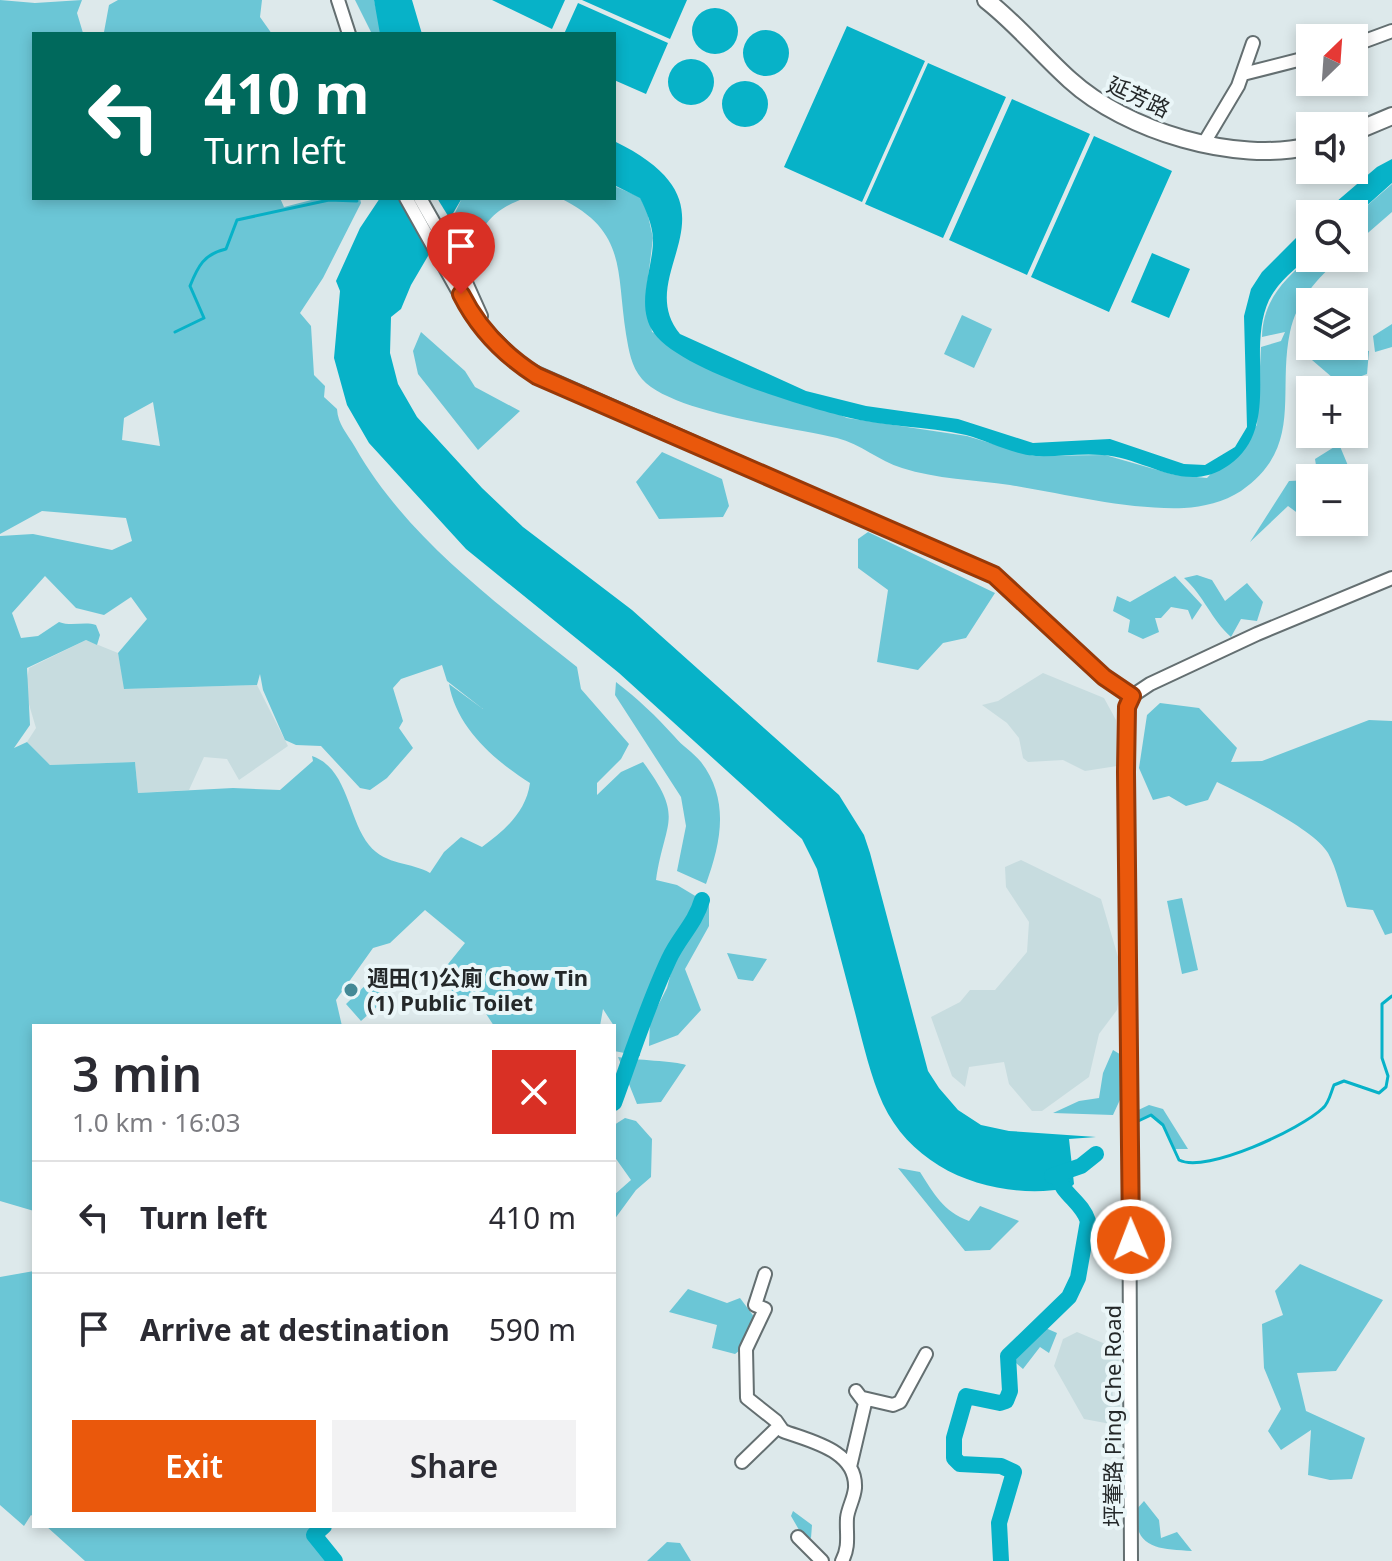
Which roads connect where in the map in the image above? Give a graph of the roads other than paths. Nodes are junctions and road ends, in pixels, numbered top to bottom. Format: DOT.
graph roads {
  1 [pos="338,0"];
  2 [pos="986,0"];
  3 [pos="1392,31"];
  4 [pos="348,32"];
  5 [pos="1368,40"];
  6 [pos="1253,43"];
  7 [pos="1296,61"];
  8 [pos="1243,74"];
  9 [pos="1392,116"];
  10 [pos="1368,126"];
  11 [pos="1204,143"];
  12 [pos="1296,147"];
  13 [pos="407,200"];
  14 [pos="421,200"];
  15 [pos="442,248"];
  16 [pos="1392,578"];
  17 [pos="1132,696"];
  18 [pos="765,1274"];
  19 [pos="926,1354"];
  20 [pos="778,1427"];
  21 [pos="742,1462"];
  22 [pos="850,1467"];
  23 [pos="798,1537"];
  24 [pos="822,1561"];
  25 [pos="842,1561"];
  26 [pos="1131,1561"];
  1 -- 4 [label="street"];
  2 -- 11 [label="main road, 延芳路"];
  3 -- 5 [label="street"];
  6 -- 8 [label="street"];
  7 -- 8 [label="street"];
  8 -- 11 [label="street"];
  9 -- 10 [label="main road"];
  11 -- 12 [label="main road, 延芳路"];
  13 -- 15 [label="street"];
  14 -- 15 [label="street"];
  15 -- 17 [label="street"];
  16 -- 17 [label="street"];
  17 -- 26 [label="street, 坪輋路 Ping Che Road"];
  18 -- 20 [label="street"];
  19 -- 22 [label="street"];
  20 -- 21 [label="street"];
  20 -- 22 [label="street"];
  22 -- 25 [label="street"];
  23 -- 24 [label="street"];
}
